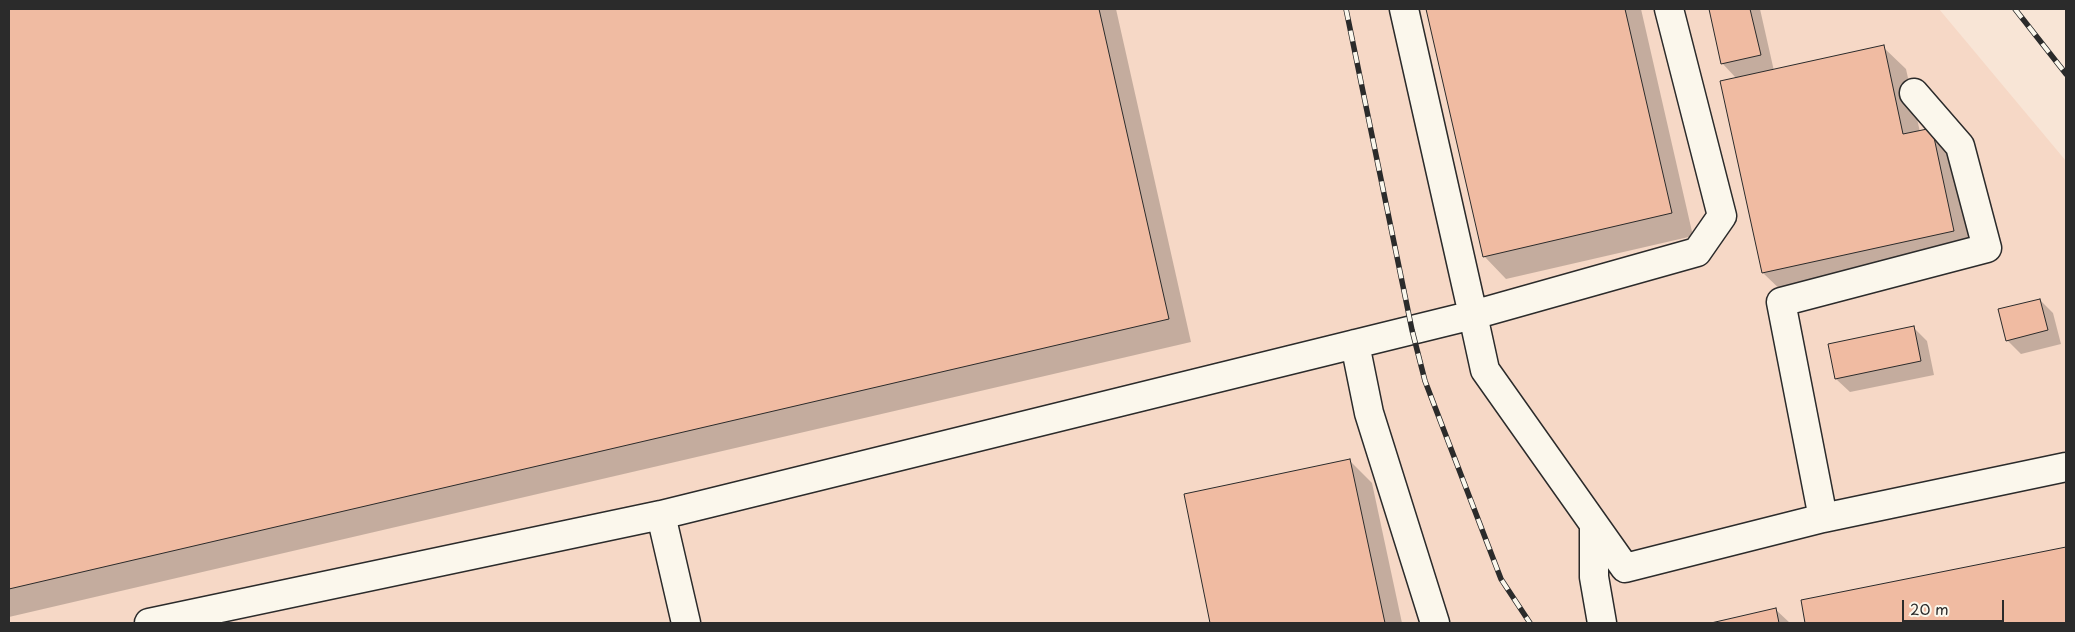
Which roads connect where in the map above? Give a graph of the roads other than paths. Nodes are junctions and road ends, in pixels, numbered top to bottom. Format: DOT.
graph roads {
  1 [pos="1404,9"];
  2 [pos="1669,9"];
  3 [pos="1914,93"];
  4 [pos="1473,314"];
  5 [pos="1355,344"];
  6 [pos="2066,466"];
  7 [pos="660,515"];
  8 [pos="1823,518"];
  9 [pos="1594,524"];
  10 [pos="149,623"];
  11 [pos="686,623"];
  12 [pos="1435,623"];
  13 [pos="1602,623"];
  1 -- 4 [label="lane"];
  2 -- 4 [label="lane"];
  3 -- 8 [label="lane"];
  4 -- 5 [label="lane"];
  4 -- 9 [label="lane"];
  5 -- 7 [label="lane"];
  5 -- 12 [label="lane"];
  6 -- 8 [label="lane"];
  7 -- 10 [label="lane"];
  7 -- 11 [label="lane"];
  8 -- 9 [label="lane"];
  9 -- 13 [label="lane"];
}
